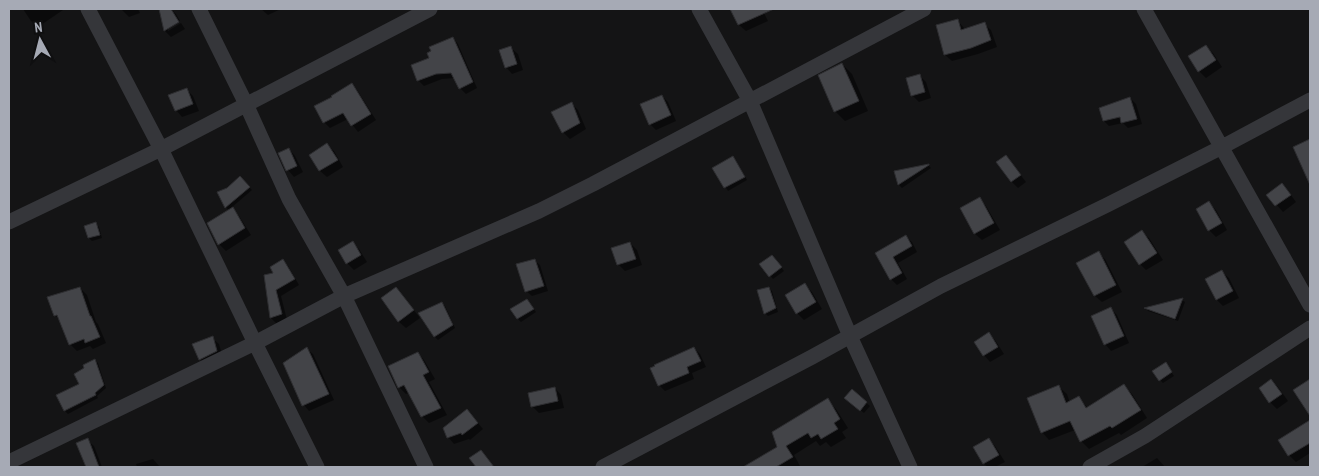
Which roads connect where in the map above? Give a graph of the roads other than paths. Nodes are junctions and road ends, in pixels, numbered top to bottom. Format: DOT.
graph roads {
  1 [pos="88,9"];
  2 [pos="199,9"];
  3 [pos="430,9"];
  4 [pos="700,9"];
  5 [pos="924,9"];
  6 [pos="1144,9"];
  7 [pos="1310,100"];
  8 [pos="750,101"];
  9 [pos="246,104"];
  10 [pos="1222,147"];
  11 [pos="161,148"];
  12 [pos="9,222"];
  13 [pos="344,296"];
  14 [pos="1310,305"];
  15 [pos="1310,328"];
  16 [pos="850,336"];
  17 [pos="255,343"];
  18 [pos="25,461"];
  19 [pos="9,462"];
  20 [pos="317,467"];
  21 [pos="426,467"];
  22 [pos="603,467"];
  23 [pos="910,467"];
  24 [pos="1090,467"];
  1 -- 11 [label="street"];
  2 -- 9 [label="street"];
  3 -- 9 [label="street"];
  4 -- 8 [label="street"];
  5 -- 8 [label="street"];
  6 -- 10 [label="street"];
  7 -- 10 [label="street"];
  8 -- 13 [label="street"];
  8 -- 16 [label="street"];
  9 -- 11 [label="street"];
  9 -- 13 [label="street"];
  10 -- 14 [label="street"];
  10 -- 16 [label="street"];
  11 -- 12 [label="street"];
  11 -- 17 [label="street"];
  13 -- 17 [label="street"];
  13 -- 21 [label="street"];
  15 -- 24 [label="street"];
  16 -- 22 [label="street"];
  16 -- 23 [label="street"];
  17 -- 18 [label="street"];
  17 -- 20 [label="street"];
  18 -- 19 [label="street"];
}
